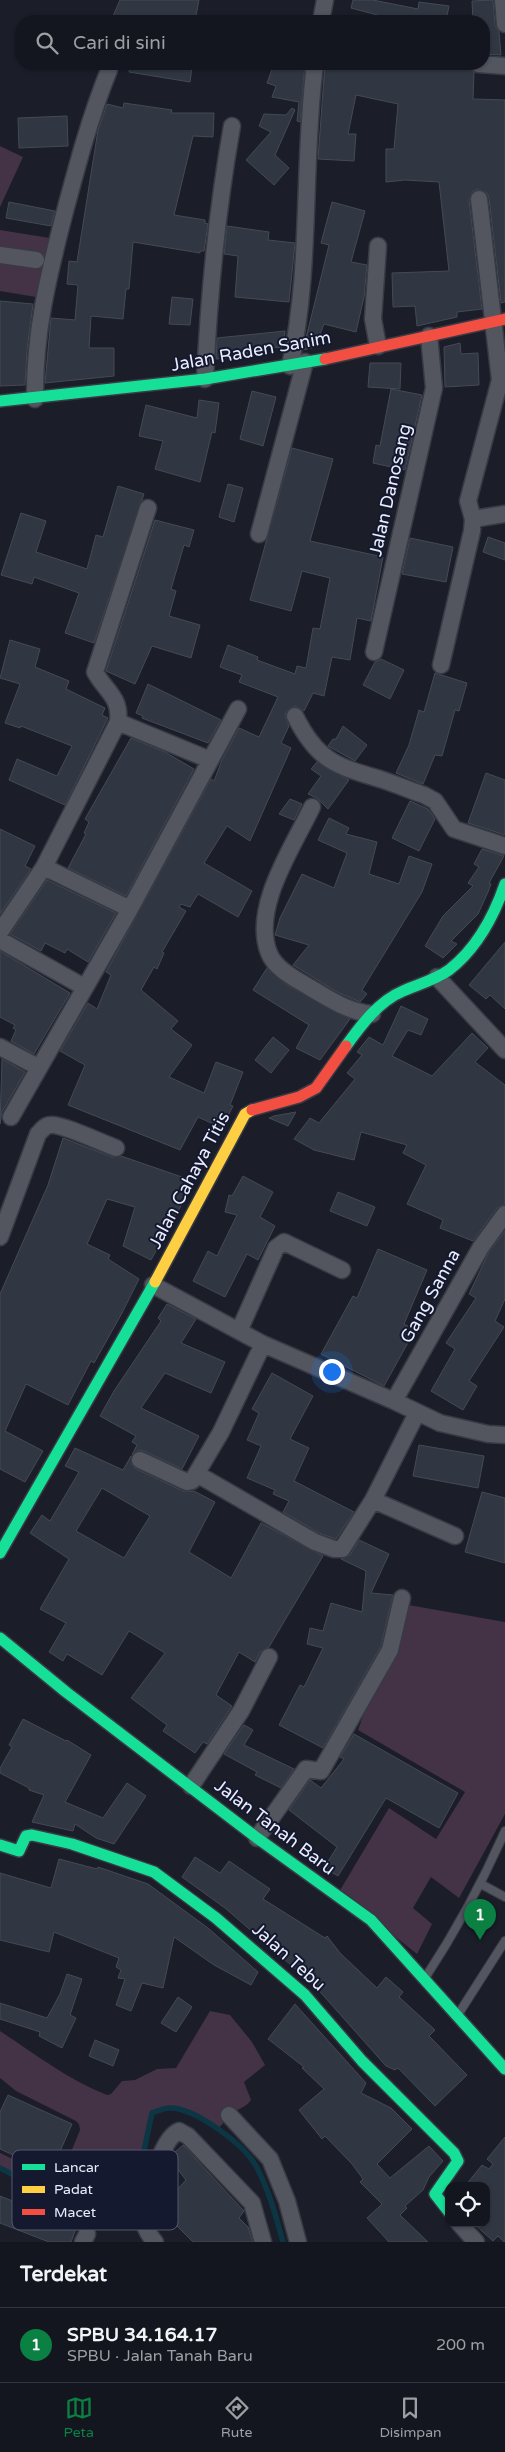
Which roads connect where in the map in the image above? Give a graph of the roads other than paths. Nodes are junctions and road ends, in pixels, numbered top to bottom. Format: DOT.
graph roads {
  1 [pos="325,0"];
  2 [pos="503,0"];
  3 [pos="322,15"];
  4 [pos="505,24"];
  5 [pos="490,65"];
  6 [pos="505,66"];
  7 [pos="109,70"];
  8 [pos="313,70"];
  9 [pos="232,126"];
  10 [pos="479,199"];
  11 [pos="378,246"];
  12 [pos="0,255"];
  13 [pos="36,260"];
  14 [pos="502,322"];
  15 [pos="429,336"];
  16 [pos="378,346"];
  17 [pos="505,359"];
  18 [pos="297,364"];
  19 [pos="205,379"];
  20 [pos="500,380"];
  21 [pos="35,399"];
  22 [pos="0,401"];
  23 [pos="148,508"];
  24 [pos="505,514"];
  25 [pos="473,519"];
  26 [pos="259,534"];
  27 [pos="374,652"];
  28 [pos="441,665"];
  29 [pos="238,709"];
  30 [pos="294,716"];
  31 [pos="118,722"];
  32 [pos="210,760"];
  33 [pos="312,807"];
  34 [pos="505,846"];
  35 [pos="44,867"];
  36 [pos="505,884"];
  37 [pos="130,909"];
  38 [pos="0,932"];
  39 [pos="0,940"];
  40 [pos="437,977"];
  41 [pos="84,987"];
  42 [pos="372,1014"];
  43 [pos="0,1047"];
  44 [pos="505,1050"];
  45 [pos="38,1067"];
  46 [pos="10,1117"];
  47 [pos="116,1148"];
  48 [pos="505,1214"];
  49 [pos="0,1236"];
  50 [pos="342,1270"];
  51 [pos="153,1285"];
  52 [pos="239,1331"];
  53 [pos="263,1344"];
  54 [pos="394,1401"];
  55 [pos="417,1413"];
  56 [pos="505,1435"];
  57 [pos="140,1460"];
  58 [pos="197,1474"];
  59 [pos="373,1500"];
  60 [pos="455,1536"];
  61 [pos="0,1553"];
  62 [pos="402,1598"];
  63 [pos="0,1638"];
  64 [pos="269,1657"];
  65 [pos="191,1786"];
  66 [pos="505,1831"];
  67 [pos="257,1838"];
  68 [pos="0,1845"];
  69 [pos="481,1884"];
  70 [pos="505,1897"];
  71 [pos="505,1941"];
  72 [pos="424,1979"];
  73 [pos="458,2015"];
  74 [pos="505,2069"];
  75 [pos="229,2115"];
  76 [pos="163,2150"];
  77 [pos="445,2207"];
  78 [pos="463,2227"];
  79 [pos="147,2230"];
  80 [pos="155,2242"];
  81 [pos="262,2242"];
  82 [pos="298,2242"];
  83 [pos="476,2242"];
  1 -- 3 [label="street"];
  2 -- 4 [label="street"];
  5 -- 6 [label="street"];
  7 -- 21 [label="street"];
  8 -- 18 [label="street"];
  9 -- 19 [label="street"];
  10 -- 14 [label="street"];
  11 -- 16 [label="street"];
  12 -- 13 [label="street"];
  14 -- 15 [label="street, Jalan Raden Sanim"];
  14 -- 20 [label="street"];
  15 -- 16 [label="street, Jalan Raden Sanim"];
  15 -- 27 [label="street, Jalan Danosang"];
  16 -- 18 [label="street, Jalan Raden Sanim"];
  17 -- 20 [label="street"];
  18 -- 19 [label="street, Jalan Raden Sanim"];
  18 -- 26 [label="street"];
  19 -- 21 [label="street, Jalan Raden Sanim"];
  20 -- 25 [label="street"];
  21 -- 22 [label="street, Jalan Raden Sanim"];
  23 -- 31 [label="street"];
  24 -- 25 [label="street"];
  25 -- 28 [label="street"];
  29 -- 32 [label="street"];
  30 -- 34 [label="street"];
  31 -- 32 [label="street"];
  31 -- 35 [label="street"];
  32 -- 37 [label="street"];
  33 -- 42 [label="street"];
  35 -- 37 [label="street"];
  35 -- 38 [label="street"];
  36 -- 40 [label="street, Jalan Cahaya Titis"];
  37 -- 41 [label="street"];
  39 -- 41 [label="street"];
  40 -- 42 [label="street, Jalan Cahaya Titis"];
  40 -- 44 [label="street"];
  41 -- 45 [label="street"];
  42 -- 51 [label="street, Jalan Cahaya Titis"];
  43 -- 45 [label="street"];
  45 -- 46 [label="street"];
  47 -- 49 [label="street"];
  48 -- 54 [label="street, Gang Sanna"];
  50 -- 52 [label="street"];
  51 -- 52 [label="street"];
  51 -- 61 [label="street, Jalan Cahaya Titis"];
  52 -- 53 [label="street"];
  53 -- 54 [label="street"];
  53 -- 58 [label="street"];
  54 -- 55 [label="street"];
  55 -- 56 [label="street"];
  55 -- 59 [label="street"];
  57 -- 58 [label="street"];
  58 -- 59 [label="street"];
  59 -- 60 [label="street"];
  62 -- 67 [label="street"];
  63 -- 65 [label="street, Jalan Tanah Baru"];
  64 -- 65 [label="street"];
  65 -- 67 [label="street, Jalan Tanah Baru"];
  66 -- 69 [label="lane"];
  67 -- 72 [label="street, Jalan Tanah Baru"];
  68 -- 77 [label="street, Jalan Tebu"];
  69 -- 70 [label="lane"];
  69 -- 72 [label="lane"];
  71 -- 73 [label="lane"];
  72 -- 73 [label="street, Jalan Tanah Baru"];
  73 -- 74 [label="street, Jalan Tanah Baru"];
  75 -- 82 [label="street"];
  76 -- 81 [label="street"];
  78 -- 83 [label="street"];
  79 -- 80 [label="street"];
}
